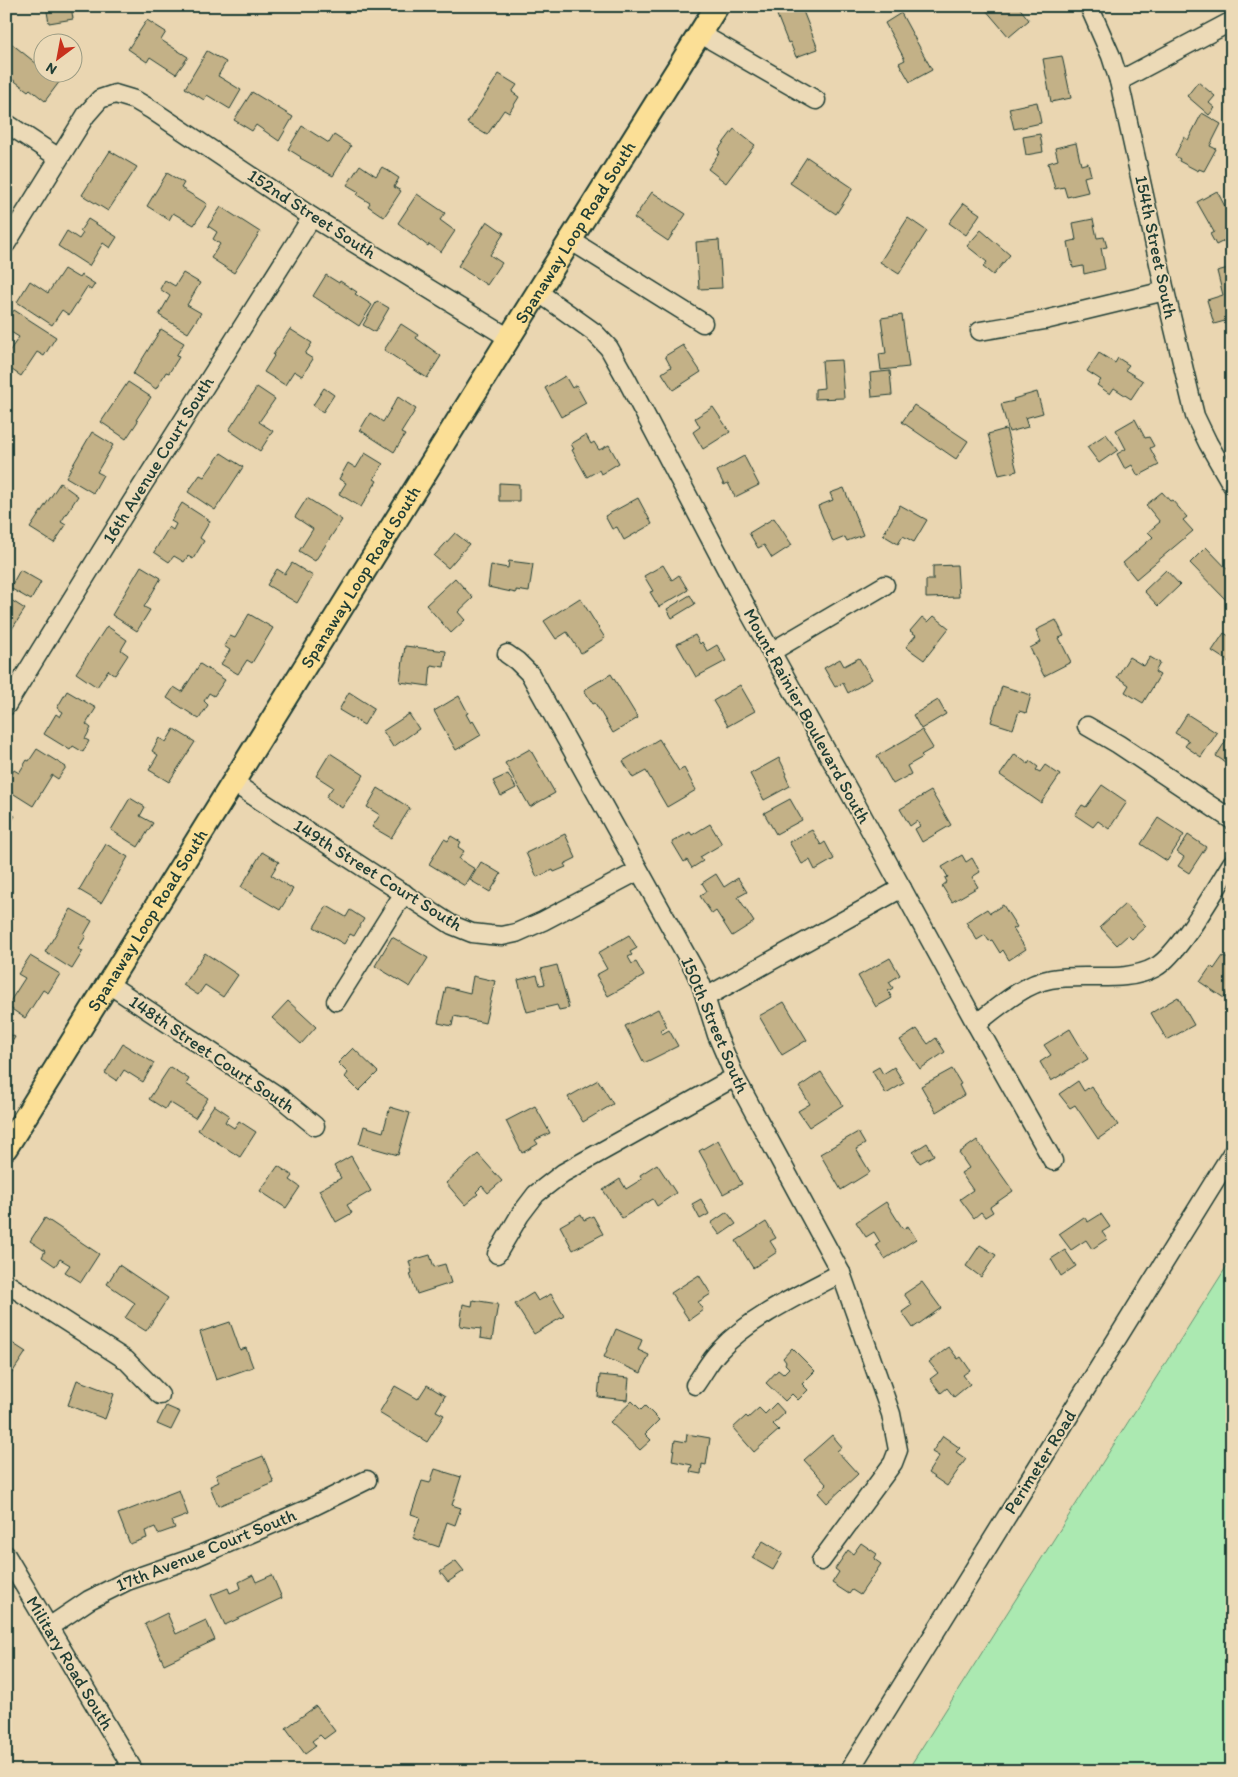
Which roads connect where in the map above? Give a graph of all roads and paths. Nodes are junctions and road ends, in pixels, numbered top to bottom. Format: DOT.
graph roads {
  1 [pos="717,6"];
  2 [pos="1088,6"];
  3 [pos="1232,21"];
  4 [pos="700,34"];
  5 [pos="1120,81"];
  6 [pos="816,100"];
  7 [pos="6,123"];
  8 [pos="59,158"];
  9 [pos="312,217"];
  10 [pos="570,240"];
  11 [pos="6,244"];
  12 [pos="1165,291"];
  13 [pos="538,292"];
  14 [pos="703,324"];
  15 [pos="980,331"];
  16 [pos="509,338"];
  17 [pos="1232,485"];
  18 [pos="885,585"];
  19 [pos="771,652"];
  20 [pos="506,654"];
  21 [pos="6,706"];
  22 [pos="1087,726"];
  23 [pos="232,782"];
  24 [pos="1232,820"];
  25 [pos="1232,862"];
  26 [pos="638,871"];
  27 [pos="902,888"];
  28 [pos="404,894"];
  29 [pos="107,983"];
  30 [pos="706,997"];
  31 [pos="336,1000"];
  32 [pos="976,1024"];
  33 [pos="735,1078"];
  34 [pos="315,1126"];
  35 [pos="6,1148"];
  36 [pos="1232,1153"];
  37 [pos="1053,1160"];
  38 [pos="497,1254"];
  39 [pos="841,1273"];
  40 [pos="6,1283"];
  41 [pos="695,1385"];
  42 [pos="160,1395"];
  43 [pos="367,1480"];
  44 [pos="6,1555"];
  45 [pos="821,1561"];
  46 [pos="49,1627"];
  47 [pos="134,1771"];
  48 [pos="849,1771"];
  1 -- 4 [label="main road, Spanaway Loop Road South"];
  2 -- 5 [label="street, 154th Street South"];
  3 -- 5 [label="street"];
  4 -- 6 [label="street"];
  4 -- 10 [label="main road, Spanaway Loop Road South"];
  5 -- 12 [label="street, 154th Street South"];
  7 -- 8 [label="street"];
  8 -- 9 [label="street, 152nd Street South"];
  8 -- 11 [label="street"];
  9 -- 16 [label="street, 152nd Street South"];
  9 -- 21 [label="street, 16th Avenue Court South"];
  10 -- 13 [label="main road, Spanaway Loop Road South"];
  10 -- 14 [label="street"];
  12 -- 15 [label="street"];
  12 -- 17 [label="street, 154th Street South"];
  13 -- 16 [label="main road, Spanaway Loop Road South"];
  13 -- 19 [label="street, Mount Rainier Boulevard South"];
  16 -- 23 [label="main road, Spanaway Loop Road South"];
  18 -- 19 [label="street"];
  19 -- 27 [label="street, Mount Rainier Boulevard South"];
  20 -- 26 [label="street, 150th Street South"];
  22 -- 24 [label="street"];
  23 -- 28 [label="street, 149th Street Court South"];
  23 -- 29 [label="main road, Spanaway Loop Road South"];
  25 -- 32 [label="street"];
  26 -- 28 [label="street, 149th Street Court South"];
  26 -- 30 [label="street, 150th Street South"];
  27 -- 30 [label="street"];
  27 -- 32 [label="street, Mount Rainier Boulevard South"];
  28 -- 31 [label="street"];
  29 -- 34 [label="street, 148th Street Court South"];
  29 -- 35 [label="main road, Spanaway Loop Road South"];
  30 -- 33 [label="street, 150th Street South"];
  32 -- 37 [label="street, Mount Rainier Boulevard South"];
  33 -- 38 [label="street"];
  33 -- 39 [label="street, 150th Street South"];
  36 -- 48 [label="street, Perimeter Road"];
  39 -- 41 [label="street"];
  39 -- 45 [label="street, 150th Street South"];
  40 -- 42 [label="street"];
  43 -- 46 [label="street, 17th Avenue Court South"];
  44 -- 46 [label="street, Military Road South"];
  46 -- 47 [label="street, Military Road South"];
}
